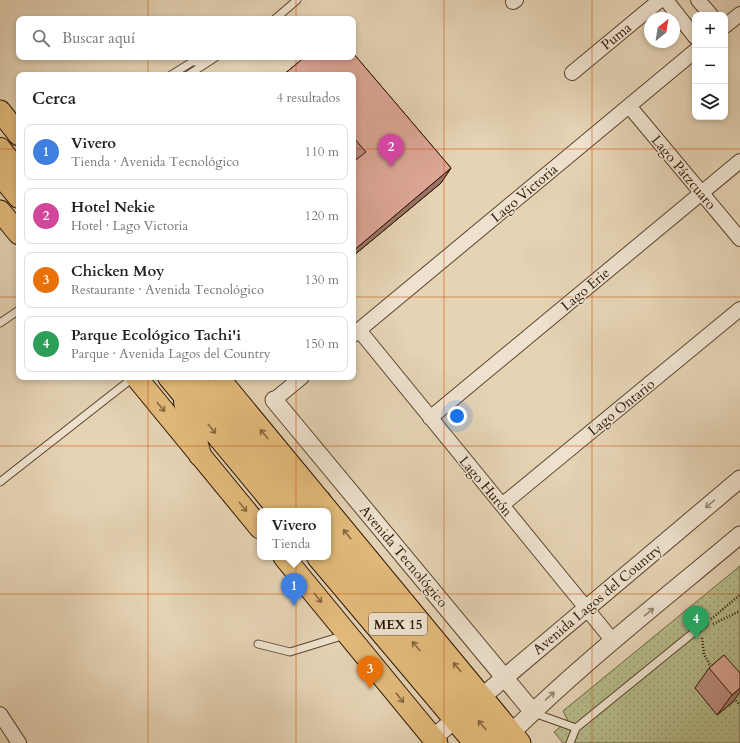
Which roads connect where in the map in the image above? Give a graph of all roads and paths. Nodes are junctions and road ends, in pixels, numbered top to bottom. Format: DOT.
graph roads {
  1 [pos="288,0"];
  2 [pos="297,0"];
  3 [pos="660,0"];
  4 [pos="666,0"];
  5 [pos="698,0"];
  6 [pos="287,8"];
  7 [pos="708,12"];
  8 [pos="740,14"];
  9 [pos="278,16"];
  10 [pos="728,24"];
  11 [pos="692,33"];
  12 [pos="692,54"];
  13 [pos="211,60"];
  14 [pos="208,62"];
  15 [pos="176,72"];
  16 [pos="193,72"];
  17 [pos="572,73"];
  18 [pos="629,106"];
  19 [pos="8,116"];
  20 [pos="16,130"];
  21 [pos="0,149"];
  22 [pos="740,161"];
  23 [pos="12,184"];
  24 [pos="702,193"];
  25 [pos="0,211"];
  26 [pos="16,230"];
  27 [pos="740,239"];
  28 [pos="740,309"];
  29 [pos="16,312"];
  30 [pos="0,323"];
  31 [pos="356,333"];
  32 [pos="131,380"];
  33 [pos="138,380"];
  34 [pos="220,380"];
  35 [pos="298,380"];
  36 [pos="181,382"];
  37 [pos="274,400"];
  38 [pos="430,418"];
  39 [pos="200,455"];
  40 [pos="740,479"];
  41 [pos="0,482"];
  42 [pos="502,505"];
  43 [pos="312,506"];
  44 [pos="278,508"];
  45 [pos="257,524"];
  46 [pos="331,524"];
  47 [pos="740,535"];
  48 [pos="331,544"];
  49 [pos="286,560"];
  50 [pos="321,560"];
  51 [pos="368,560"];
  52 [pos="740,595"];
  53 [pos="376,597"];
  54 [pos="586,608"];
  55 [pos="740,612"];
  56 [pos="703,627"];
  57 [pos="348,634"];
  58 [pos="613,641"];
  59 [pos="258,644"];
  60 [pos="715,674"];
  61 [pos="505,677"];
  62 [pos="729,693"];
  63 [pos="740,705"];
  64 [pos="468,708"];
  65 [pos="533,712"];
  66 [pos="0,714"];
  67 [pos="576,728"];
  68 [pos="507,740"];
  69 [pos="435,741"];
  70 [pos="19,743"];
  71 [pos="475,743"];
  72 [pos="570,743"];
  1 -- 6 [label="lane"];
  2 -- 6 [label="lane"];
  3 -- 17 [label="street, Puma"];
  4 -- 11 [label="street"];
  5 -- 7 [label="street"];
  6 -- 9 [label="lane"];
  8 -- 10 [label="street"];
  12 -- 18 [label="street, Lago Victoria"];
  13 -- 14 [label="lane"];
  14 -- 15 [label="lane"];
  14 -- 16 [label="lane"];
  18 -- 24 [label="street, Lago Pátzcuaro"];
  18 -- 31 [label="street, Lago Victoria"];
  19 -- 20 [label="main road"];
  21 -- 23 [label="highway"];
  22 -- 24 [label="street, Lago Erie"];
  24 -- 27 [label="street, Lago Pátzcuaro"];
  24 -- 38 [label="street, Lago Erie"];
  25 -- 26 [label="main road"];
  28 -- 42 [label="street, Lago Ontario"];
  29 -- 30 [label="lane"];
  31 -- 38 [label="street, Lago Hurón"];
  32 -- 41 [label="lane"];
  33 -- 39 [label="main road, one-way"];
  43 -- 34 [label="main road, Avenida Tecnológico, one-way"];
  35 -- 37 [label="street"];
  36 -- 39 [label="highway"];
  36 -- 43 [label="highway"];
  36 -- 44 [label="highway, one-way"];
  37 -- 61 [label="street, Avenida Tecnológico"];
  38 -- 42 [label="street, Lago Hurón"];
  39 -- 45 [label="main road, one-way"];
  40 -- 54 [label="street, Avenida Lagos del Country, one-way"];
  42 -- 54 [label="street, Lago Hurón"];
  51 -- 46 [label="main road, Avenida Tecnológico, one-way"];
  58 -- 47 [label="street, one-way"];
  48 -- 53 [label="highway, Avenida Tecnológico / MEX 15"];
  49 -- 57 [label="main road, one-way"];
  50 -- 64 [label="highway, Avenida Tecnológico / MEX 15"];
  51 -- 53 [label="highway"];
  64 -- 51 [label="main road, Avenida Tecnológico, one-way"];
  52 -- 56 [label="path"];
  64 -- 53 [label="highway, Avenida Tecnológico / MEX 15, one-way"];
  54 -- 58 [label="street, Lago Hurón"];
  54 -- 61 [label="street, Avenida Lagos del Country"];
  55 -- 56 [label="path"];
  56 -- 60 [label="path"];
  56 -- 67 [label="lane"];
  57 -- 59 [label="lane"];
  57 -- 69 [label="main road, one-way"];
  65 -- 58 [label="street, one-way"];
  61 -- 64 [label="street, Avenida Lagos del Country"];
  61 -- 65 [label="street, Avenida Tecnológico"];
  62 -- 63 [label="path"];
  68 -- 64 [label="highway, Avenida Tecnológico / MEX 15, one-way"];
  64 -- 69 [label="street, Avenida Lagos del Country"];
  64 -- 71 [label="highway, Avenida Tecnológico / MEX 15"];
  65 -- 67 [label="lane"];
  65 -- 68 [label="street"];
  66 -- 70 [label="street"];
  67 -- 72 [label="lane"];
}
